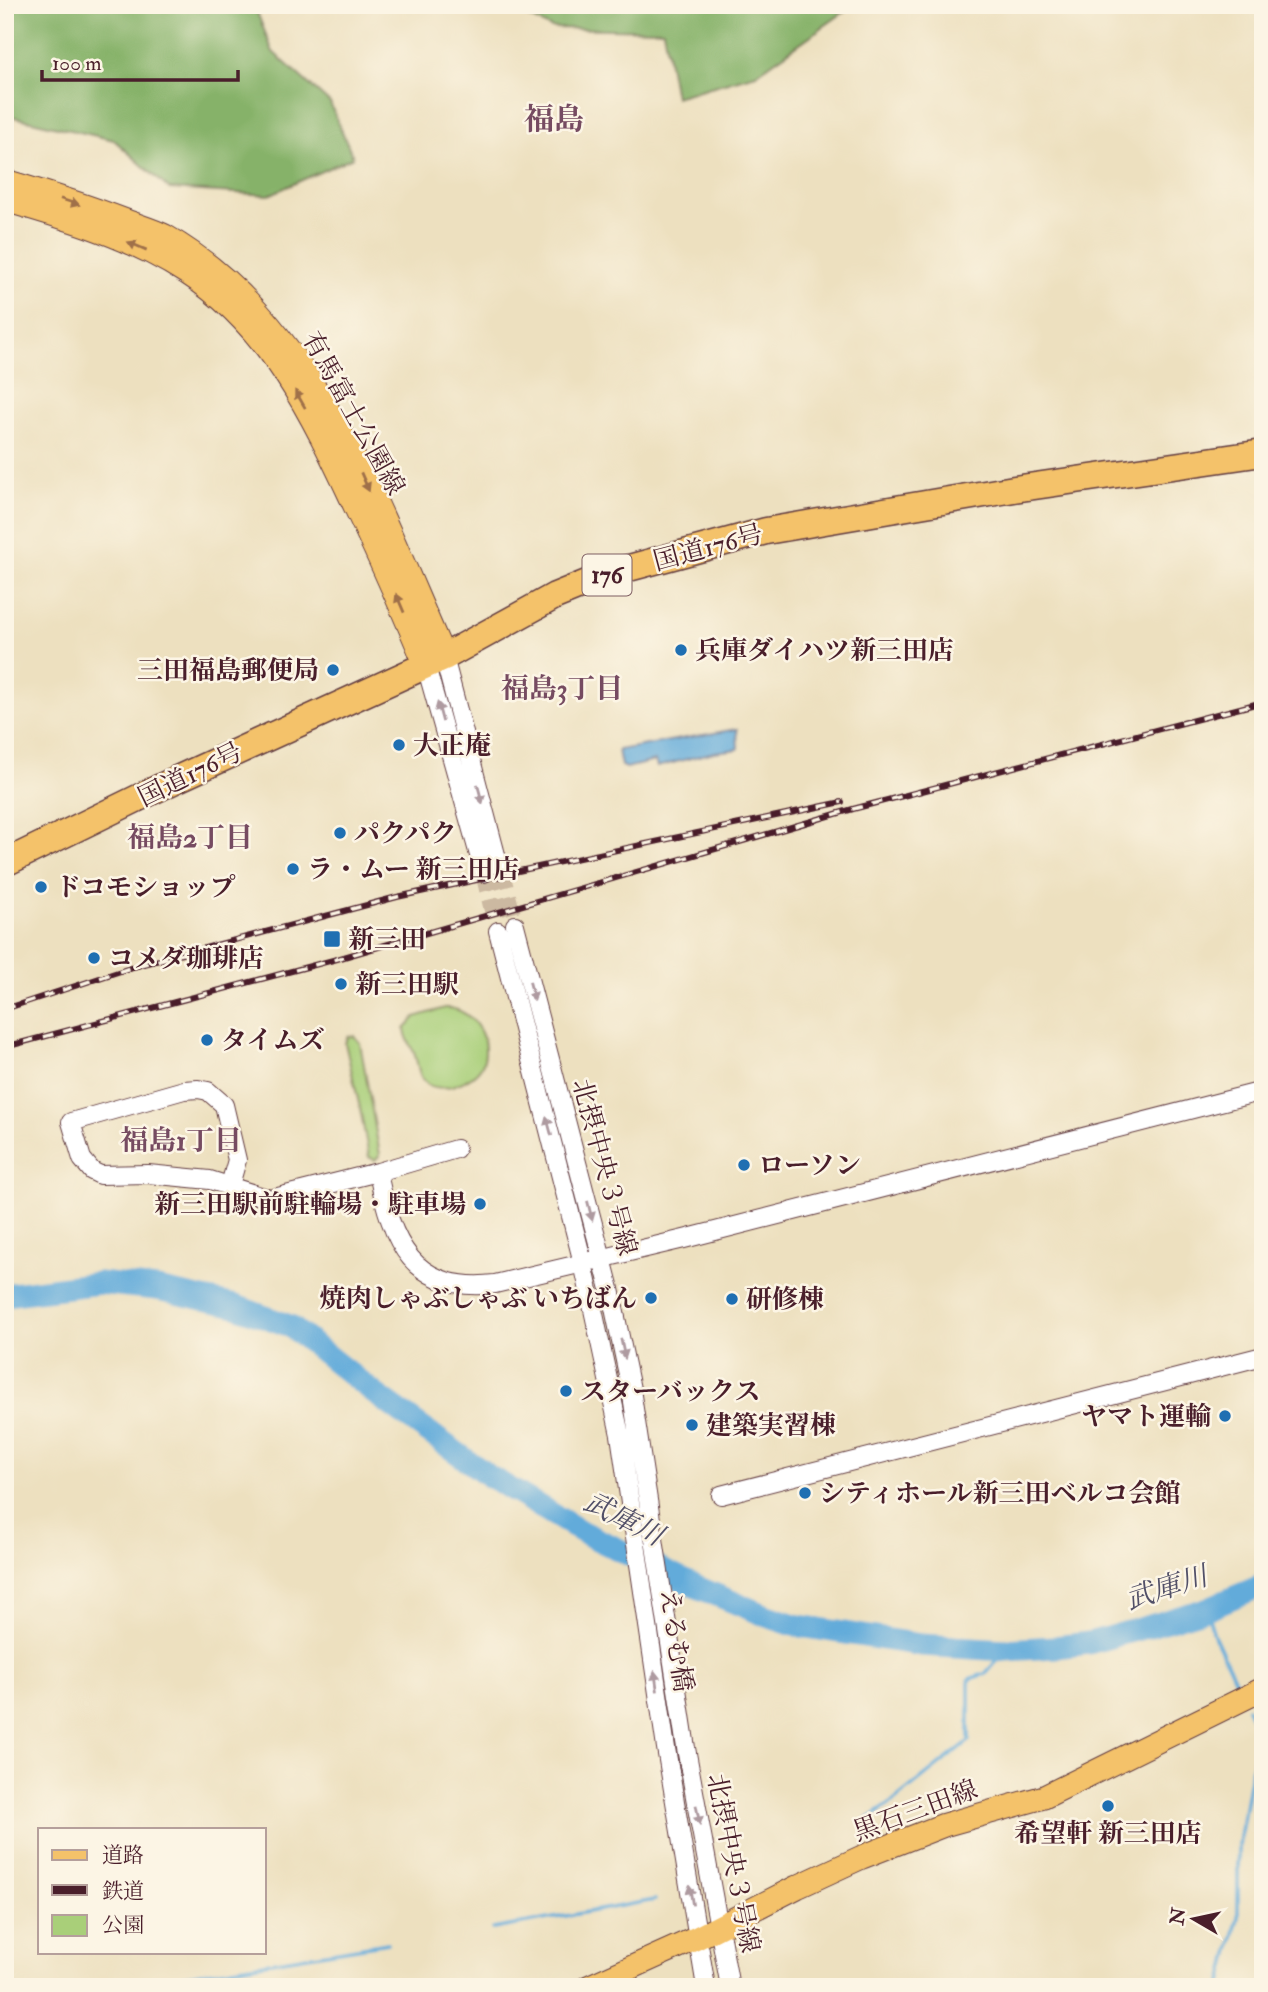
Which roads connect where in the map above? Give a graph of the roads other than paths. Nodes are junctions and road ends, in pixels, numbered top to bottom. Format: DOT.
graph roads {
  1 [pos="5,181"];
  2 [pos="5,200"];
  3 [pos="1263,453"];
  4 [pos="435,661"];
  5 [pos="5,863"];
  6 [pos="492,872"];
  7 [pos="1263,1091"];
  8 [pos="456,1149"];
  9 [pos="378,1172"];
  10 [pos="230,1185"];
  11 [pos="602,1259"];
  12 [pos="583,1263"];
  13 [pos="1263,1356"];
  14 [pos="624,1456"];
  15 [pos="642,1467"];
  16 [pos="721,1495"];
  17 [pos="1248,1697"];
  18 [pos="666,1748"];
  19 [pos="686,1748"];
  20 [pos="719,1926"];
  21 [pos="697,1938"];
  22 [pos="588,1987"];
  23 [pos="706,1987"];
  24 [pos="730,1987"];
  1 -- 4 [label="main road, 有馬富士公園線, one-way"];
  4 -- 2 [label="main road, 有馬富士公園線, one-way"];
  3 -- 4 [label="highway, 国道176号 / 176"];
  4 -- 5 [label="highway, 国道176号 / 176"];
  4 -- 6 [label="street"];
  7 -- 11 [label="street"];
  8 -- 9 [label="street"];
  9 -- 10 [label="street"];
  9 -- 12 [label="street"];
  10 -- 10 [label="street"];
  11 -- 12 [label="street"];
  12 -- 11 [label="street, 北摂中央３号線, one-way"];
  11 -- 15 [label="street, 北摂中央３号線, one-way"];
  12 -- 14 [label="street, 北摂中央３号線"];
  13 -- 16 [label="street"];
  18 -- 14 [label="street, えるむ橋, one-way"];
  15 -- 19 [label="street, えるむ橋"];
  17 -- 20 [label="main road, 黒石三田線"];
  21 -- 18 [label="street, 北摂中央３号線, one-way"];
  19 -- 20 [label="street, 北摂中央３号線, one-way"];
  20 -- 21 [label="main road, 黒石三田線"];
  20 -- 24 [label="street, 北摂中央３号線"];
  21 -- 22 [label="main road, 黒石三田線"];
  21 -- 23 [label="street, 北摂中央３号線"];
}
